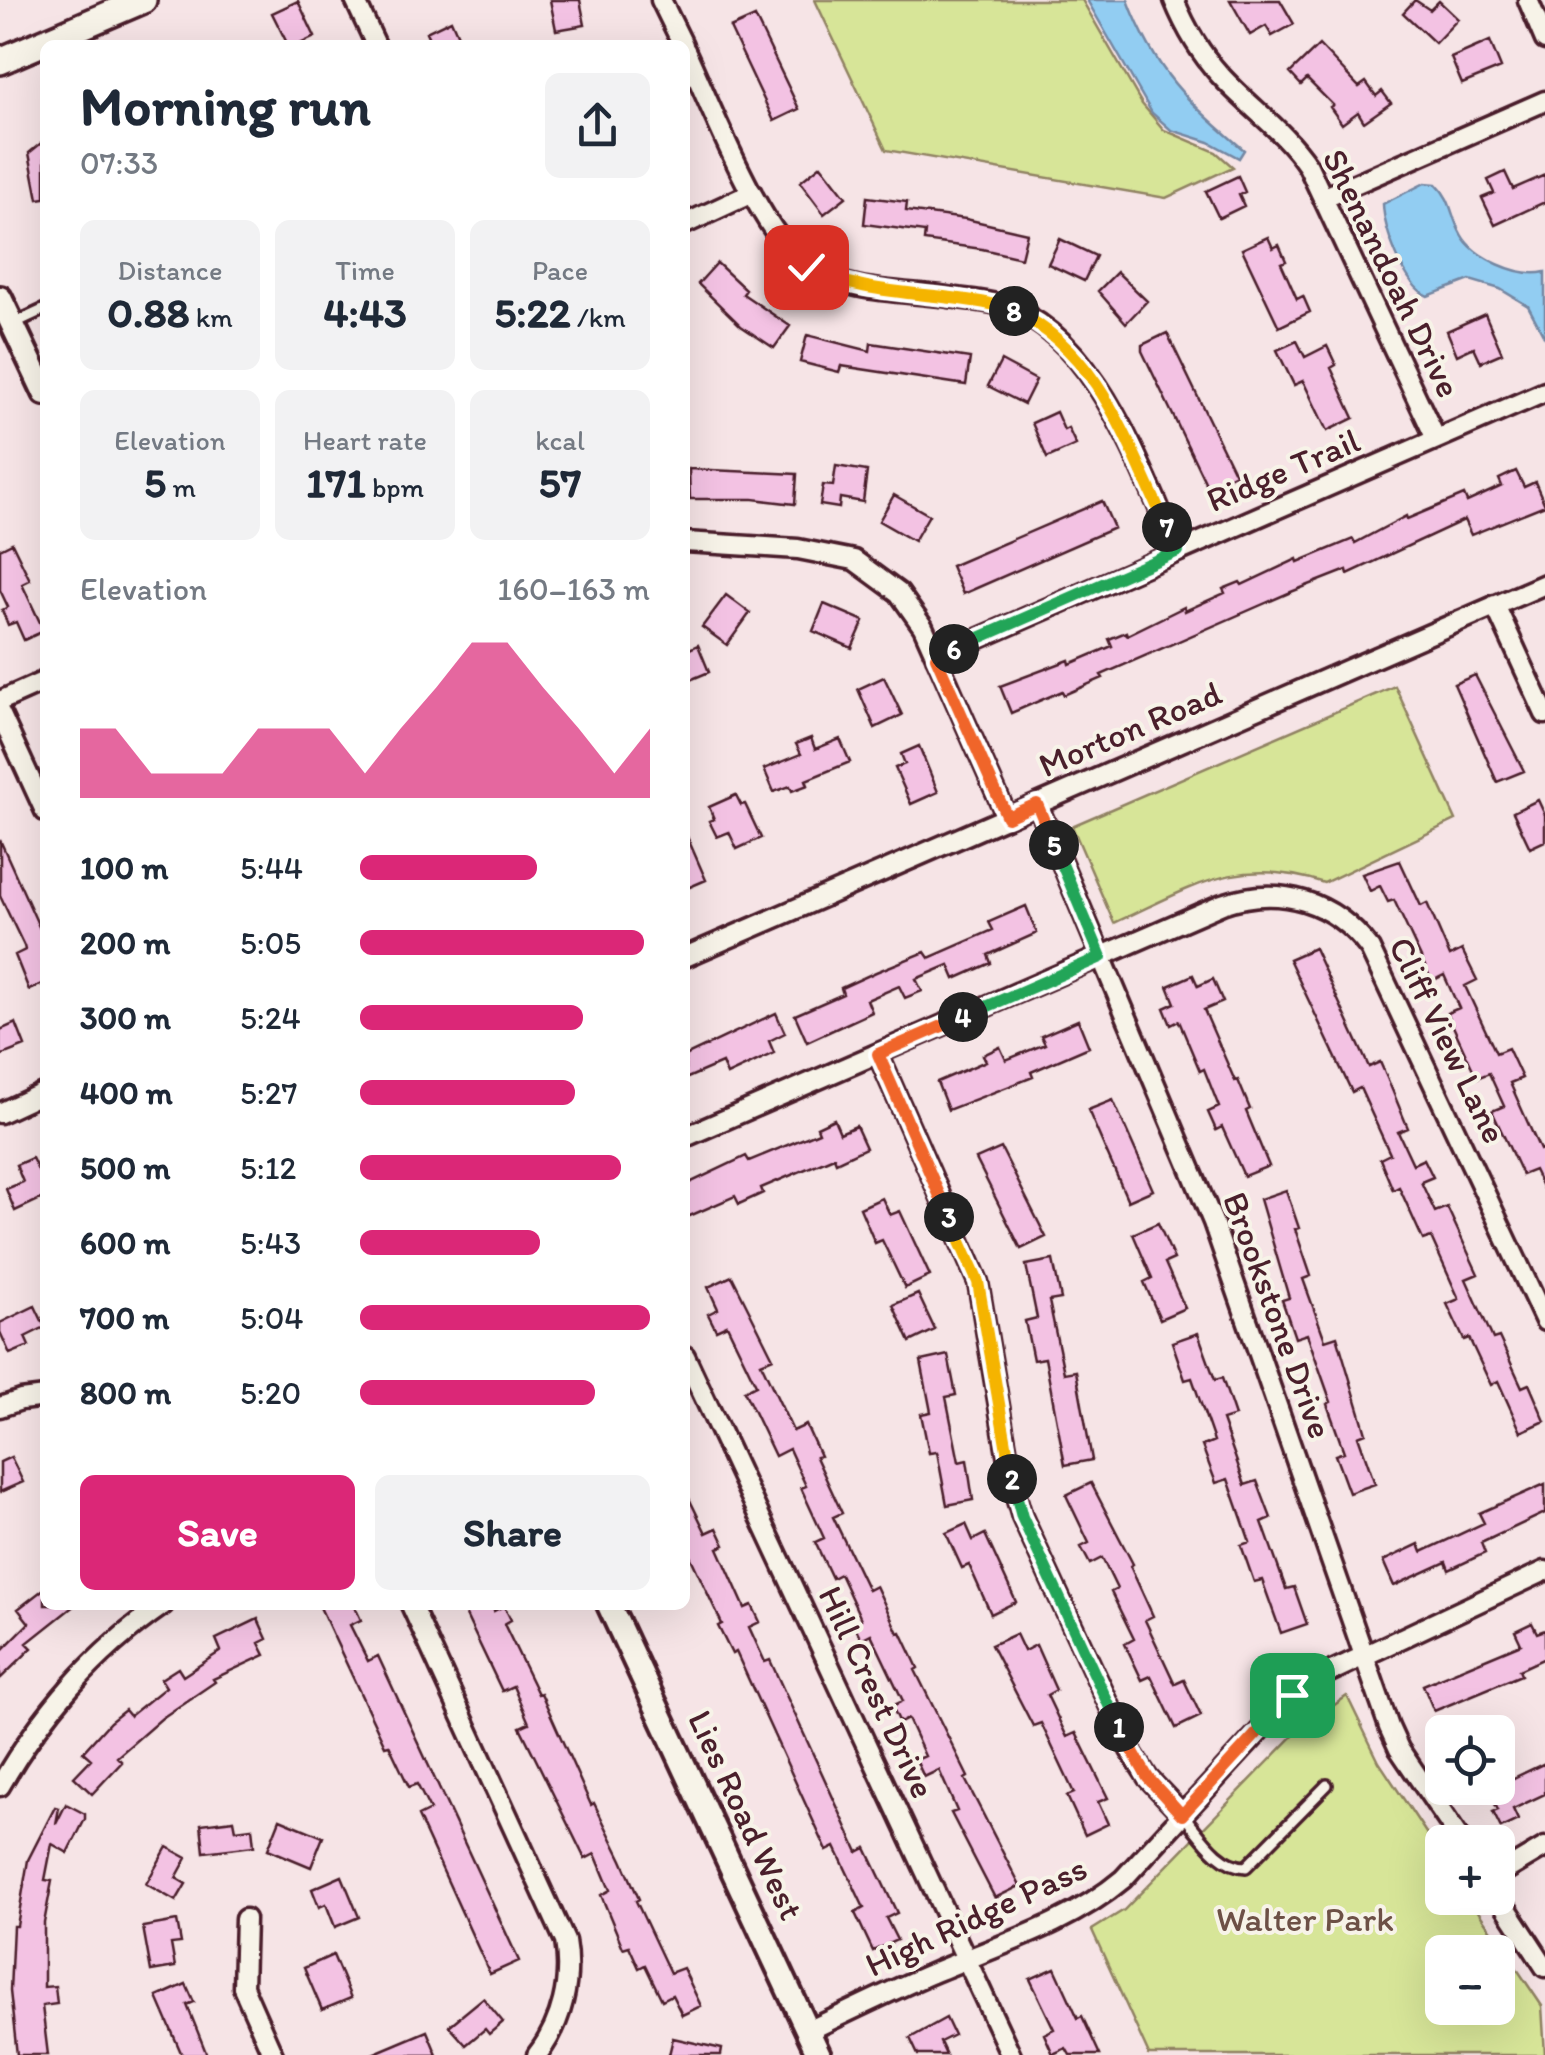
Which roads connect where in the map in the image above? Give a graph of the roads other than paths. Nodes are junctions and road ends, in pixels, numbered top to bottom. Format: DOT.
graph roads {
  1 [pos="143,0"];
  2 [pos="355,0"];
  3 [pos="661,0"];
  4 [pos="1174,0"];
  5 [pos="1528,0"];
  6 [pos="49,40"];
  7 [pos="374,40"];
  8 [pos="680,40"];
  9 [pos="1545,40"];
  10 [pos="40,44"];
  11 [pos="0,61"];
  12 [pos="690,61"];
  13 [pos="1545,100"];
  14 [pos="752,193"];
  15 [pos="1325,197"];
  16 [pos="690,222"];
  17 [pos="0,298"];
  18 [pos="40,311"];
  19 [pos="12,324"];
  20 [pos="40,383"];
  21 [pos="1545,392"];
  22 [pos="1436,440"];
  23 [pos="690,542"];
  24 [pos="1178,551"];
  25 [pos="1545,584"];
  26 [pos="1495,606"];
  27 [pos="936,657"];
  28 [pos="40,683"];
  29 [pos="0,701"];
  30 [pos="0,714"];
  31 [pos="1545,714"];
  32 [pos="40,800"];
  33 [pos="1037,804"];
  34 [pos="1007,817"];
  35 [pos="690,955"];
  36 [pos="1101,957"];
  37 [pos="878,1054"];
  38 [pos="40,1094"];
  39 [pos="0,1113"];
  40 [pos="690,1134"];
  41 [pos="1545,1322"];
  42 [pos="690,1367"];
  43 [pos="40,1398"];
  44 [pos="0,1407"];
  45 [pos="1545,1571"];
  46 [pos="155,1610"];
  47 [pos="412,1610"];
  48 [pos="611,1610"];
  49 [pos="1364,1656"];
  50 [pos="1327,1784"];
  51 [pos="0,1785"];
  52 [pos="1182,1815"];
  53 [pos="1451,1825"];
  54 [pos="1545,1848"];
  55 [pos="1515,1865"];
  56 [pos="1511,1915"];
  57 [pos="245,1919"];
  58 [pos="966,1960"];
  59 [pos="1545,1967"];
  60 [pos="808,2031"];
  61 [pos="273,2055"];
  62 [pos="537,2055"];
  63 [pos="819,2055"];
  64 [pos="1011,2055"];
  1 -- 6 [label="main road"];
  2 -- 7 [label="street"];
  3 -- 8 [label="street"];
  4 -- 15 [label="street, Shenandoah Drive"];
  5 -- 9 [label="street"];
  10 -- 11 [label="main road"];
  12 -- 14 [label="street"];
  13 -- 15 [label="street"];
  14 -- 16 [label="street"];
  14 -- 24 [label="street"];
  15 -- 22 [label="street, Shenandoah Drive"];
  17 -- 19 [label="street"];
  18 -- 19 [label="lane"];
  19 -- 20 [label="street"];
  21 -- 22 [label="street, Ridge Trail"];
  22 -- 24 [label="street, Ridge Trail"];
  23 -- 27 [label="street"];
  24 -- 27 [label="street, Ridge Trail"];
  25 -- 26 [label="street, Morton Road"];
  26 -- 31 [label="street"];
  26 -- 33 [label="street, Morton Road"];
  27 -- 34 [label="street"];
  28 -- 29 [label="street"];
  30 -- 32 [label="street"];
  33 -- 34 [label="street, Morton Road"];
  33 -- 36 [label="street, Brookstone Drive"];
  34 -- 35 [label="street, Morton Road"];
  36 -- 37 [label="street"];
  36 -- 41 [label="street, Cliff View Lane"];
  36 -- 49 [label="street, Brookstone Drive"];
  37 -- 40 [label="street"];
  37 -- 52 [label="street"];
  38 -- 39 [label="street"];
  42 -- 58 [label="street, Hill Crest Drive"];
  43 -- 44 [label="street"];
  45 -- 49 [label="street, High Ridge Pass"];
  46 -- 51 [label="street"];
  47 -- 62 [label="street"];
  48 -- 60 [label="street, Lies Road West"];
  49 -- 52 [label="street, High Ridge Pass"];
  49 -- 53 [label="street, Brookstone Drive"];
  50 -- 52 [label="lane"];
  52 -- 58 [label="street, High Ridge Pass"];
  54 -- 55 [label="street"];
  56 -- 59 [label="street"];
  57 -- 61 [label="street"];
  58 -- 60 [label="street, High Ridge Pass"];
  58 -- 64 [label="street, Hill Crest Drive"];
  60 -- 63 [label="street, Lies Road West"];
}
